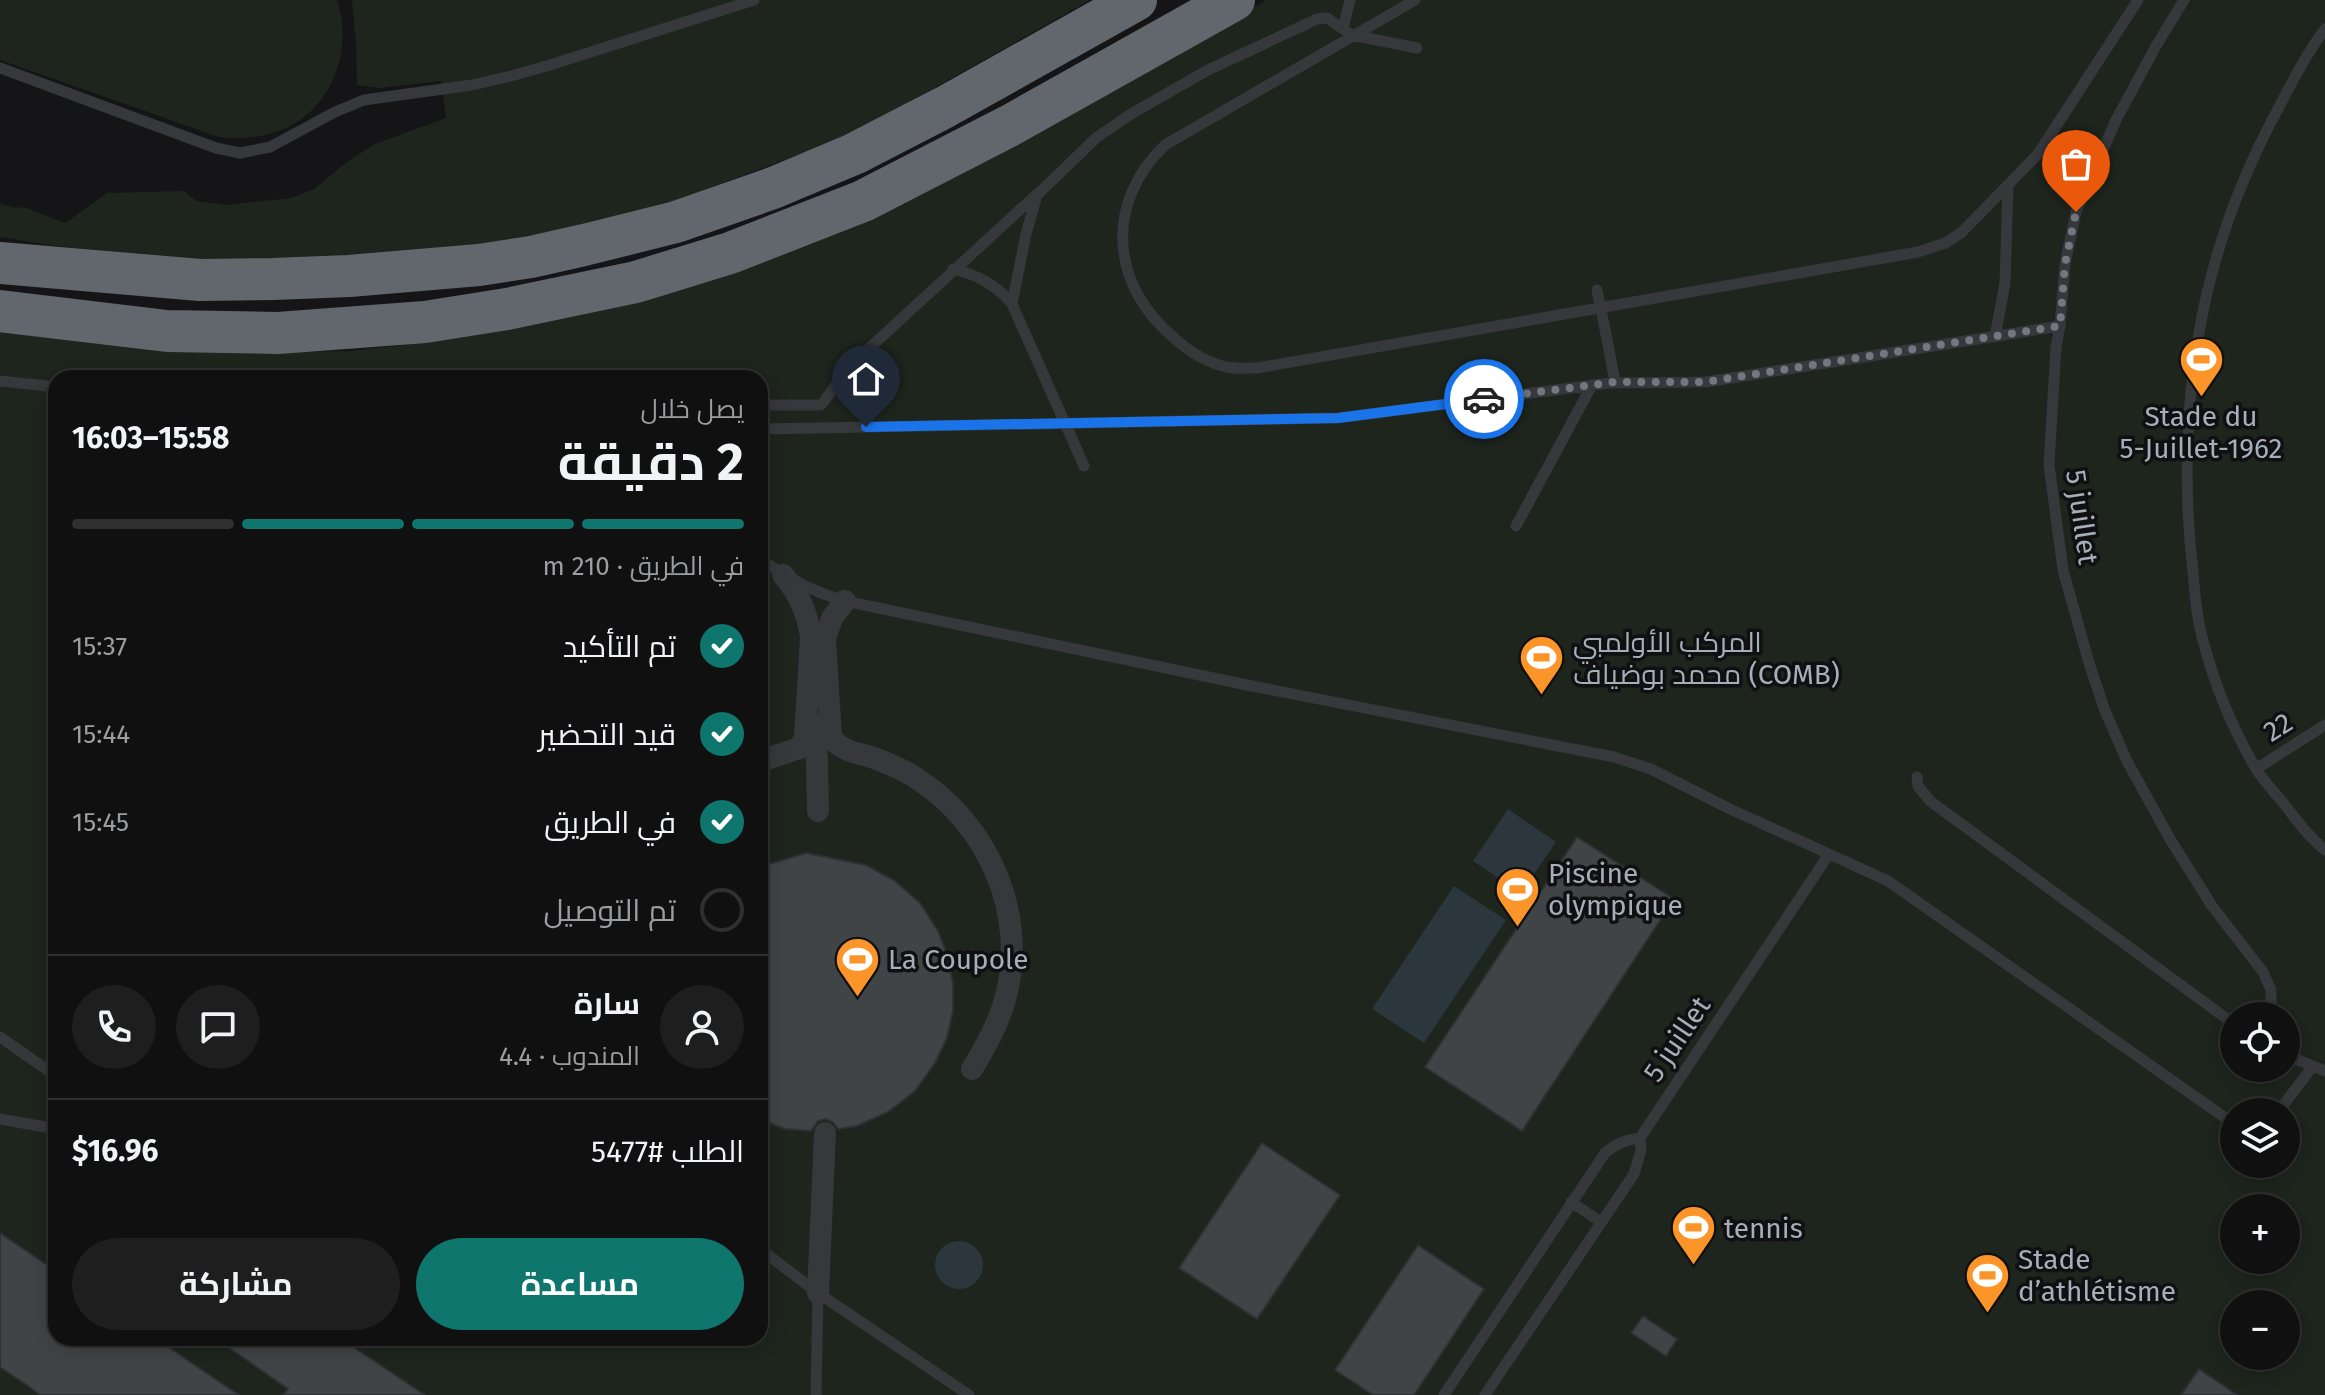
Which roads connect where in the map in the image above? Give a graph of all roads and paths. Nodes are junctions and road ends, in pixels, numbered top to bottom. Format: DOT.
graph roads {
  1 [pos="754,0"];
  2 [pos="1136,0"];
  3 [pos="1234,0"];
  4 [pos="1350,0"];
  5 [pos="1415,0"];
  6 [pos="2138,0"];
  7 [pos="2184,0"];
  8 [pos="2325,29"];
  9 [pos="1347,32"];
  10 [pos="1417,48"];
  11 [pos="0,68"];
  12 [pos="2008,185"];
  13 [pos="1037,195"];
  14 [pos="0,263"];
  15 [pos="953,269"];
  16 [pos="1597,290"];
  17 [pos="1012,304"];
  18 [pos="0,311"];
  19 [pos="2060,326"];
  20 [pos="1995,337"];
  21 [pos="0,381"];
  22 [pos="1615,382"];
  23 [pos="1592,385"];
  24 [pos="48,386"];
  25 [pos="768,405"];
  26 [pos="821,405"];
  27 [pos="809,428"];
  28 [pos="768,429"];
  29 [pos="1084,466"];
  30 [pos="1516,526"];
  31 [pos="768,565"];
  32 [pos="783,575"];
  33 [pos="845,601"];
  34 [pos="818,687"];
  35 [pos="2325,725"];
  36 [pos="768,759"];
  37 [pos="2256,769"];
  38 [pos="1917,777"];
  39 [pos="818,811"];
  40 [pos="2325,850"];
  41 [pos="1829,854"];
  42 [pos="2271,1002"];
  43 [pos="2220,1014"];
  44 [pos="0,1037"];
  45 [pos="2300,1061"];
  46 [pos="2319,1068"];
  47 [pos="972,1069"];
  48 [pos="48,1070"];
  49 [pos="2291,1098"];
  50 [pos="2220,1114"];
  51 [pos="0,1119"];
  52 [pos="48,1128"];
  53 [pos="825,1133"];
  54 [pos="1640,1138"];
  55 [pos="1571,1202"];
  56 [pos="1601,1222"];
  57 [pos="768,1255"];
  58 [pos="818,1293"];
  59 [pos="816,1395"];
  60 [pos="969,1395"];
  61 [pos="1444,1395"];
  62 [pos="1485,1395"];
  1 -- 11 [label="lane"];
  2 -- 14 [label="highway"];
  3 -- 18 [label="highway"];
  4 -- 9 [label="lane"];
  5 -- 9 [label="lane"];
  6 -- 12 [label="lane"];
  7 -- 19 [label="lane, 5 juillet"];
  8 -- 37 [label="lane"];
  9 -- 10 [label="lane"];
  9 -- 12 [label="lane"];
  9 -- 13 [label="lane"];
  12 -- 20 [label="lane"];
  13 -- 15 [label="lane"];
  13 -- 17 [label="lane"];
  15 -- 17 [label="lane"];
  15 -- 26 [label="lane"];
  16 -- 22 [label="lane, bridge"];
  17 -- 29 [label="lane"];
  19 -- 20 [label="lane"];
  19 -- 42 [label="lane, 5 juillet"];
  20 -- 22 [label="lane"];
  21 -- 24 [label="lane"];
  22 -- 23 [label="lane"];
  23 -- 27 [label="lane, bridge"];
  23 -- 30 [label="lane"];
  25 -- 26 [label="lane"];
  26 -- 27 [label="lane"];
  27 -- 28 [label="lane"];
  31 -- 32 [label="lane"];
  32 -- 33 [label="lane"];
  32 -- 34 [label="street"];
  33 -- 34 [label="street"];
  33 -- 41 [label="lane"];
  34 -- 36 [label="street"];
  34 -- 39 [label="street"];
  34 -- 47 [label="street"];
  35 -- 37 [label="lane, 22"];
  37 -- 40 [label="lane"];
  38 -- 43 [label="lane"];
  41 -- 50 [label="lane"];
  41 -- 54 [label="lane, 5 juillet"];
  44 -- 48 [label="lane"];
  45 -- 46 [label="lane"];
  46 -- 49 [label="lane"];
  51 -- 52 [label="lane"];
  53 -- 58 [label="street"];
  54 -- 55 [label="lane"];
  54 -- 56 [label="lane"];
  55 -- 56 [label="lane"];
  55 -- 61 [label="lane"];
  56 -- 62 [label="lane"];
  57 -- 58 [label="lane"];
  58 -- 59 [label="lane"];
  58 -- 60 [label="lane"];
}
